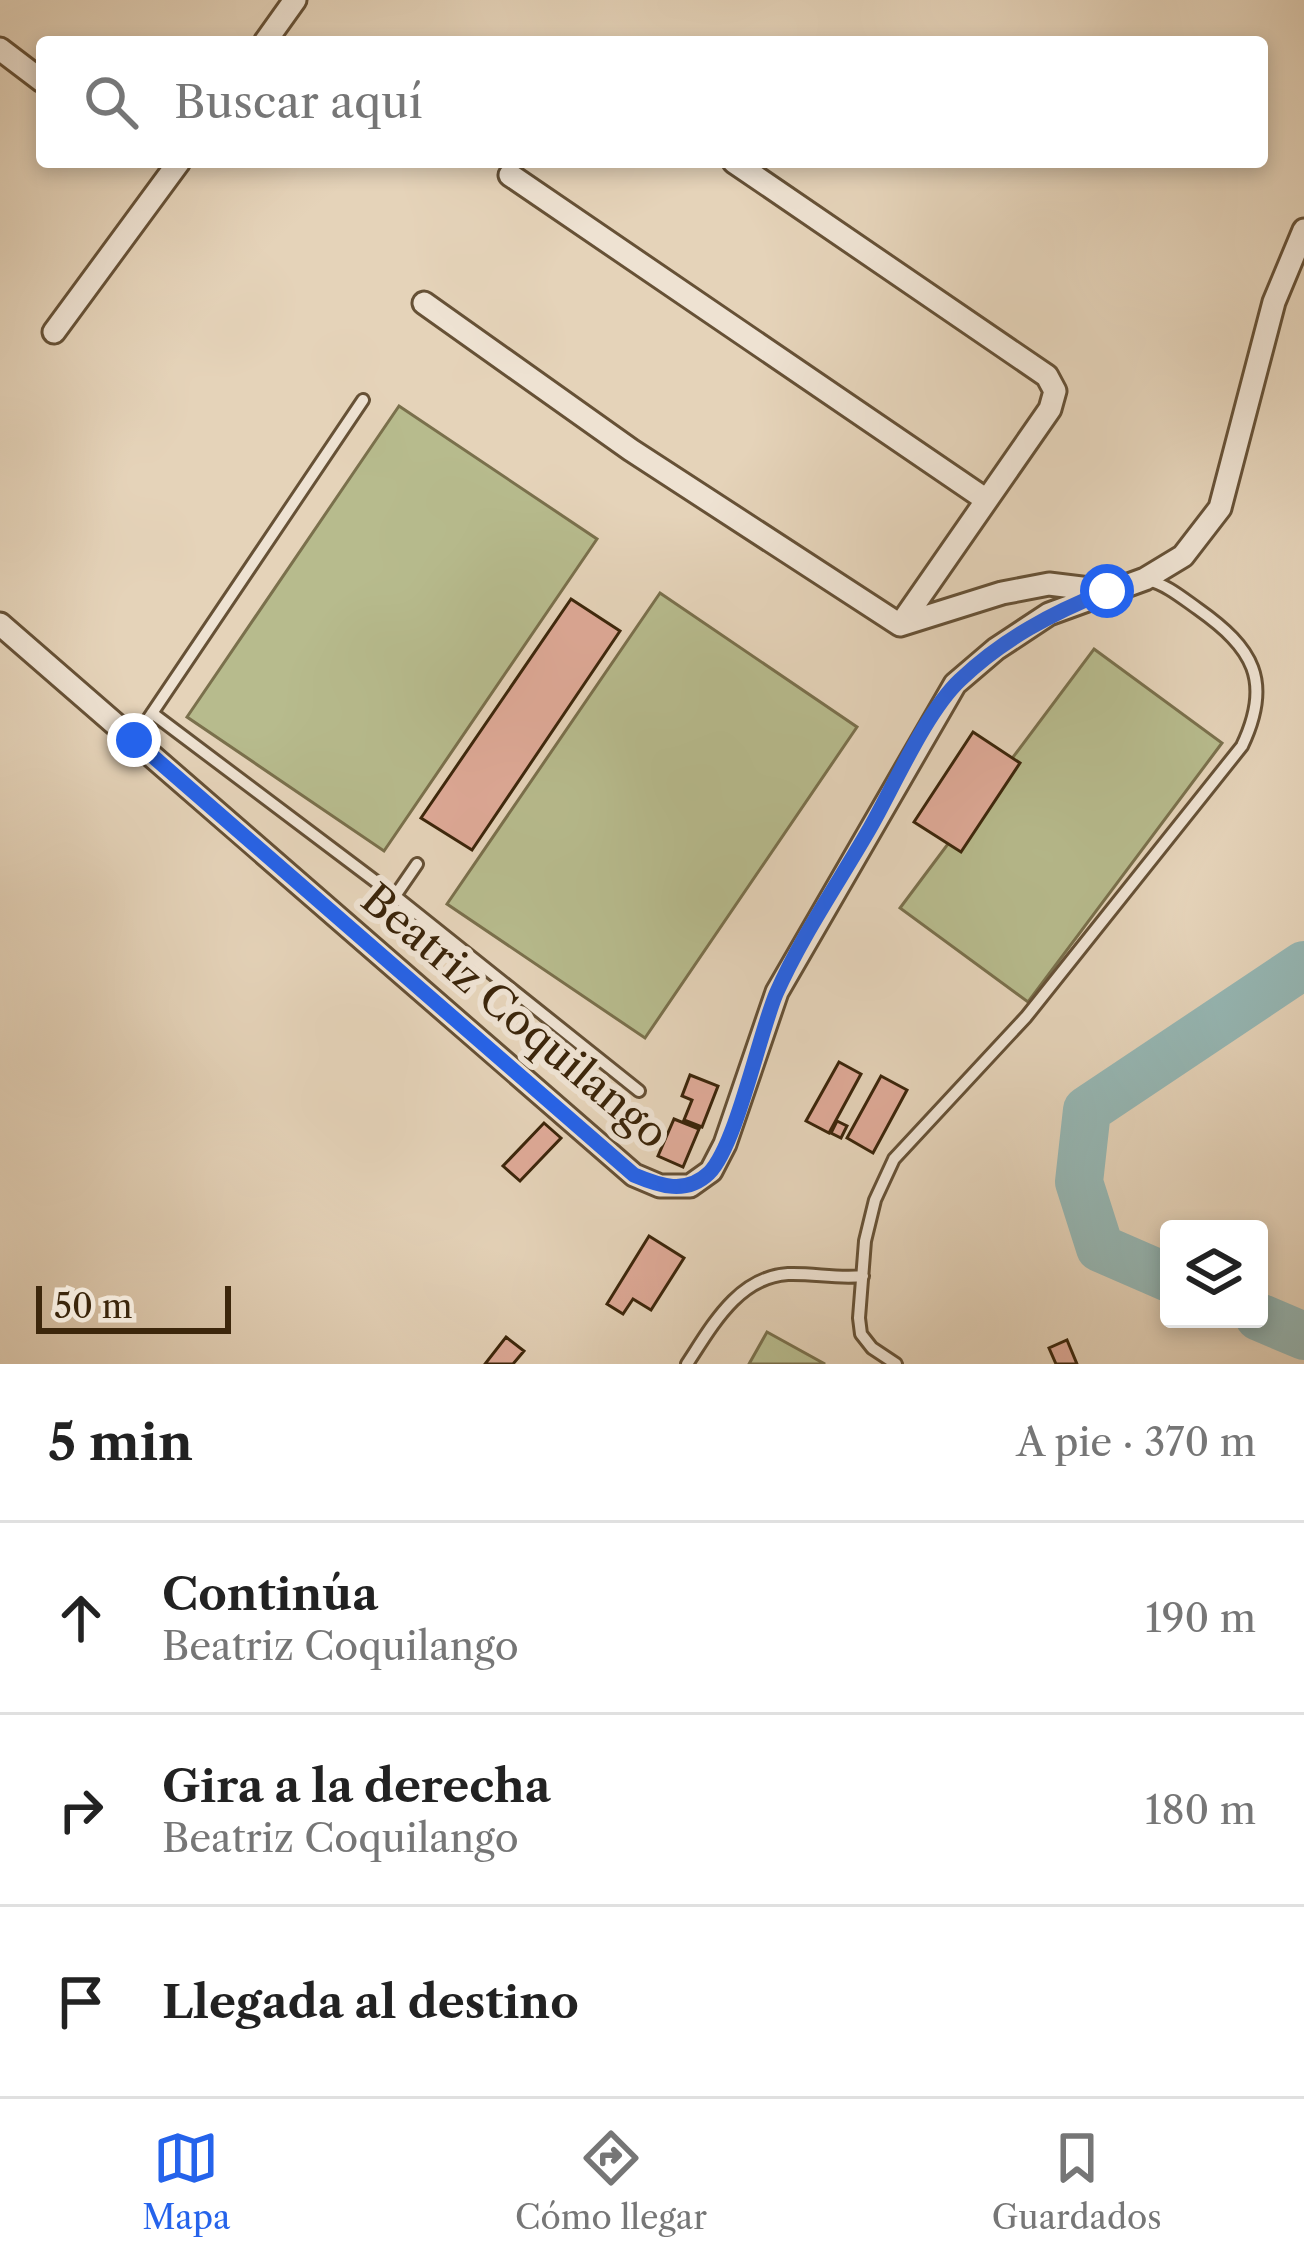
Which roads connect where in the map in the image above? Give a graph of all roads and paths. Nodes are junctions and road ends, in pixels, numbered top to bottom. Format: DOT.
graph roads {
  1 [pos="295,0"];
  2 [pos="269,36"];
  3 [pos="0,49"];
  4 [pos="36,76"];
  5 [pos="743,168"];
  6 [pos="173,169"];
  7 [pos="510,175"];
  8 [pos="1304,230"];
  9 [pos="424,303"];
  10 [pos="54,332"];
  11 [pos="363,400"];
  12 [pos="985,499"];
  13 [pos="1145,579"];
  14 [pos="1107,591"];
  15 [pos="0,624"];
  16 [pos="900,625"];
  17 [pos="152,713"];
  18 [pos="134,740"];
  19 [pos="417,864"];
  20 [pos="395,896"];
  21 [pos="639,1091"];
  22 [pos="863,1276"];
  23 [pos="686,1364"];
  24 [pos="896,1364"];
  1 -- 2 [label="street"];
  3 -- 4 [label="street"];
  5 -- 12 [label="street"];
  6 -- 10 [label="street"];
  7 -- 12 [label="street"];
  8 -- 13 [label="street, Beatriz Coquilango"];
  9 -- 16 [label="street"];
  11 -- 17 [label="lane"];
  12 -- 16 [label="street"];
  13 -- 14 [label="street, Beatriz Coquilango"];
  13 -- 22 [label="lane"];
  14 -- 16 [label="street"];
  14 -- 18 [label="street, Beatriz Coquilango"];
  15 -- 18 [label="street, Beatriz Coquilango"];
  17 -- 18 [label="lane"];
  17 -- 20 [label="lane"];
  19 -- 20 [label="lane"];
  20 -- 21 [label="lane"];
  22 -- 23 [label="lane"];
  22 -- 24 [label="lane"];
}
